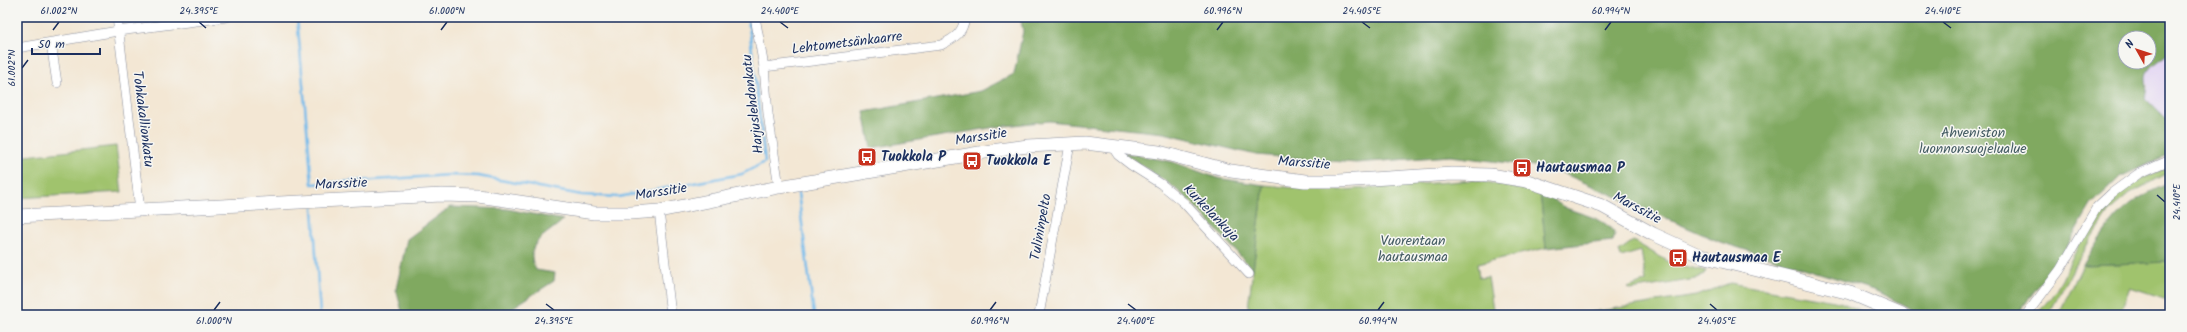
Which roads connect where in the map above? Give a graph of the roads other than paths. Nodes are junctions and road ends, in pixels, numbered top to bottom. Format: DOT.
graph roads {
  1 [pos="117,17"];
  2 [pos="227,17"];
  3 [pos="755,17"];
  4 [pos="965,17"];
  5 [pos="118,31"];
  6 [pos="51,42"];
  7 [pos="17,48"];
  8 [pos="764,67"];
  9 [pos="57,83"];
  10 [pos="1070,144"];
  11 [pos="1112,146"];
  12 [pos="2170,160"];
  13 [pos="779,187"];
  14 [pos="140,210"];
  15 [pos="659,211"];
  16 [pos="17,216"];
  17 [pos="1249,274"];
  18 [pos="671,315"];
  19 [pos="1039,315"];
  20 [pos="1902,315"];
  21 [pos="2026,315"];
  1 -- 5 [label="street, Tohkakallionkatu"];
  2 -- 5 [label="street"];
  3 -- 8 [label="street, Harjuslehdonkatu"];
  4 -- 8 [label="street, Lehtometsänkaarre"];
  5 -- 6 [label="street"];
  5 -- 14 [label="street, Tohkakallionkatu"];
  6 -- 7 [label="street"];
  6 -- 9 [label="street"];
  8 -- 13 [label="street, Harjuslehdonkatu"];
  10 -- 11 [label="main road, Marssitie"];
  10 -- 13 [label="main road, Marssitie"];
  10 -- 19 [label="street, Tulininpelto"];
  11 -- 17 [label="street, Kurkelankuja"];
  11 -- 20 [label="main road, Marssitie"];
  12 -- 21 [label="street"];
  13 -- 15 [label="main road, Marssitie"];
  14 -- 15 [label="main road, Marssitie"];
  14 -- 16 [label="main road, Marssitie"];
  15 -- 18 [label="street"];
}
